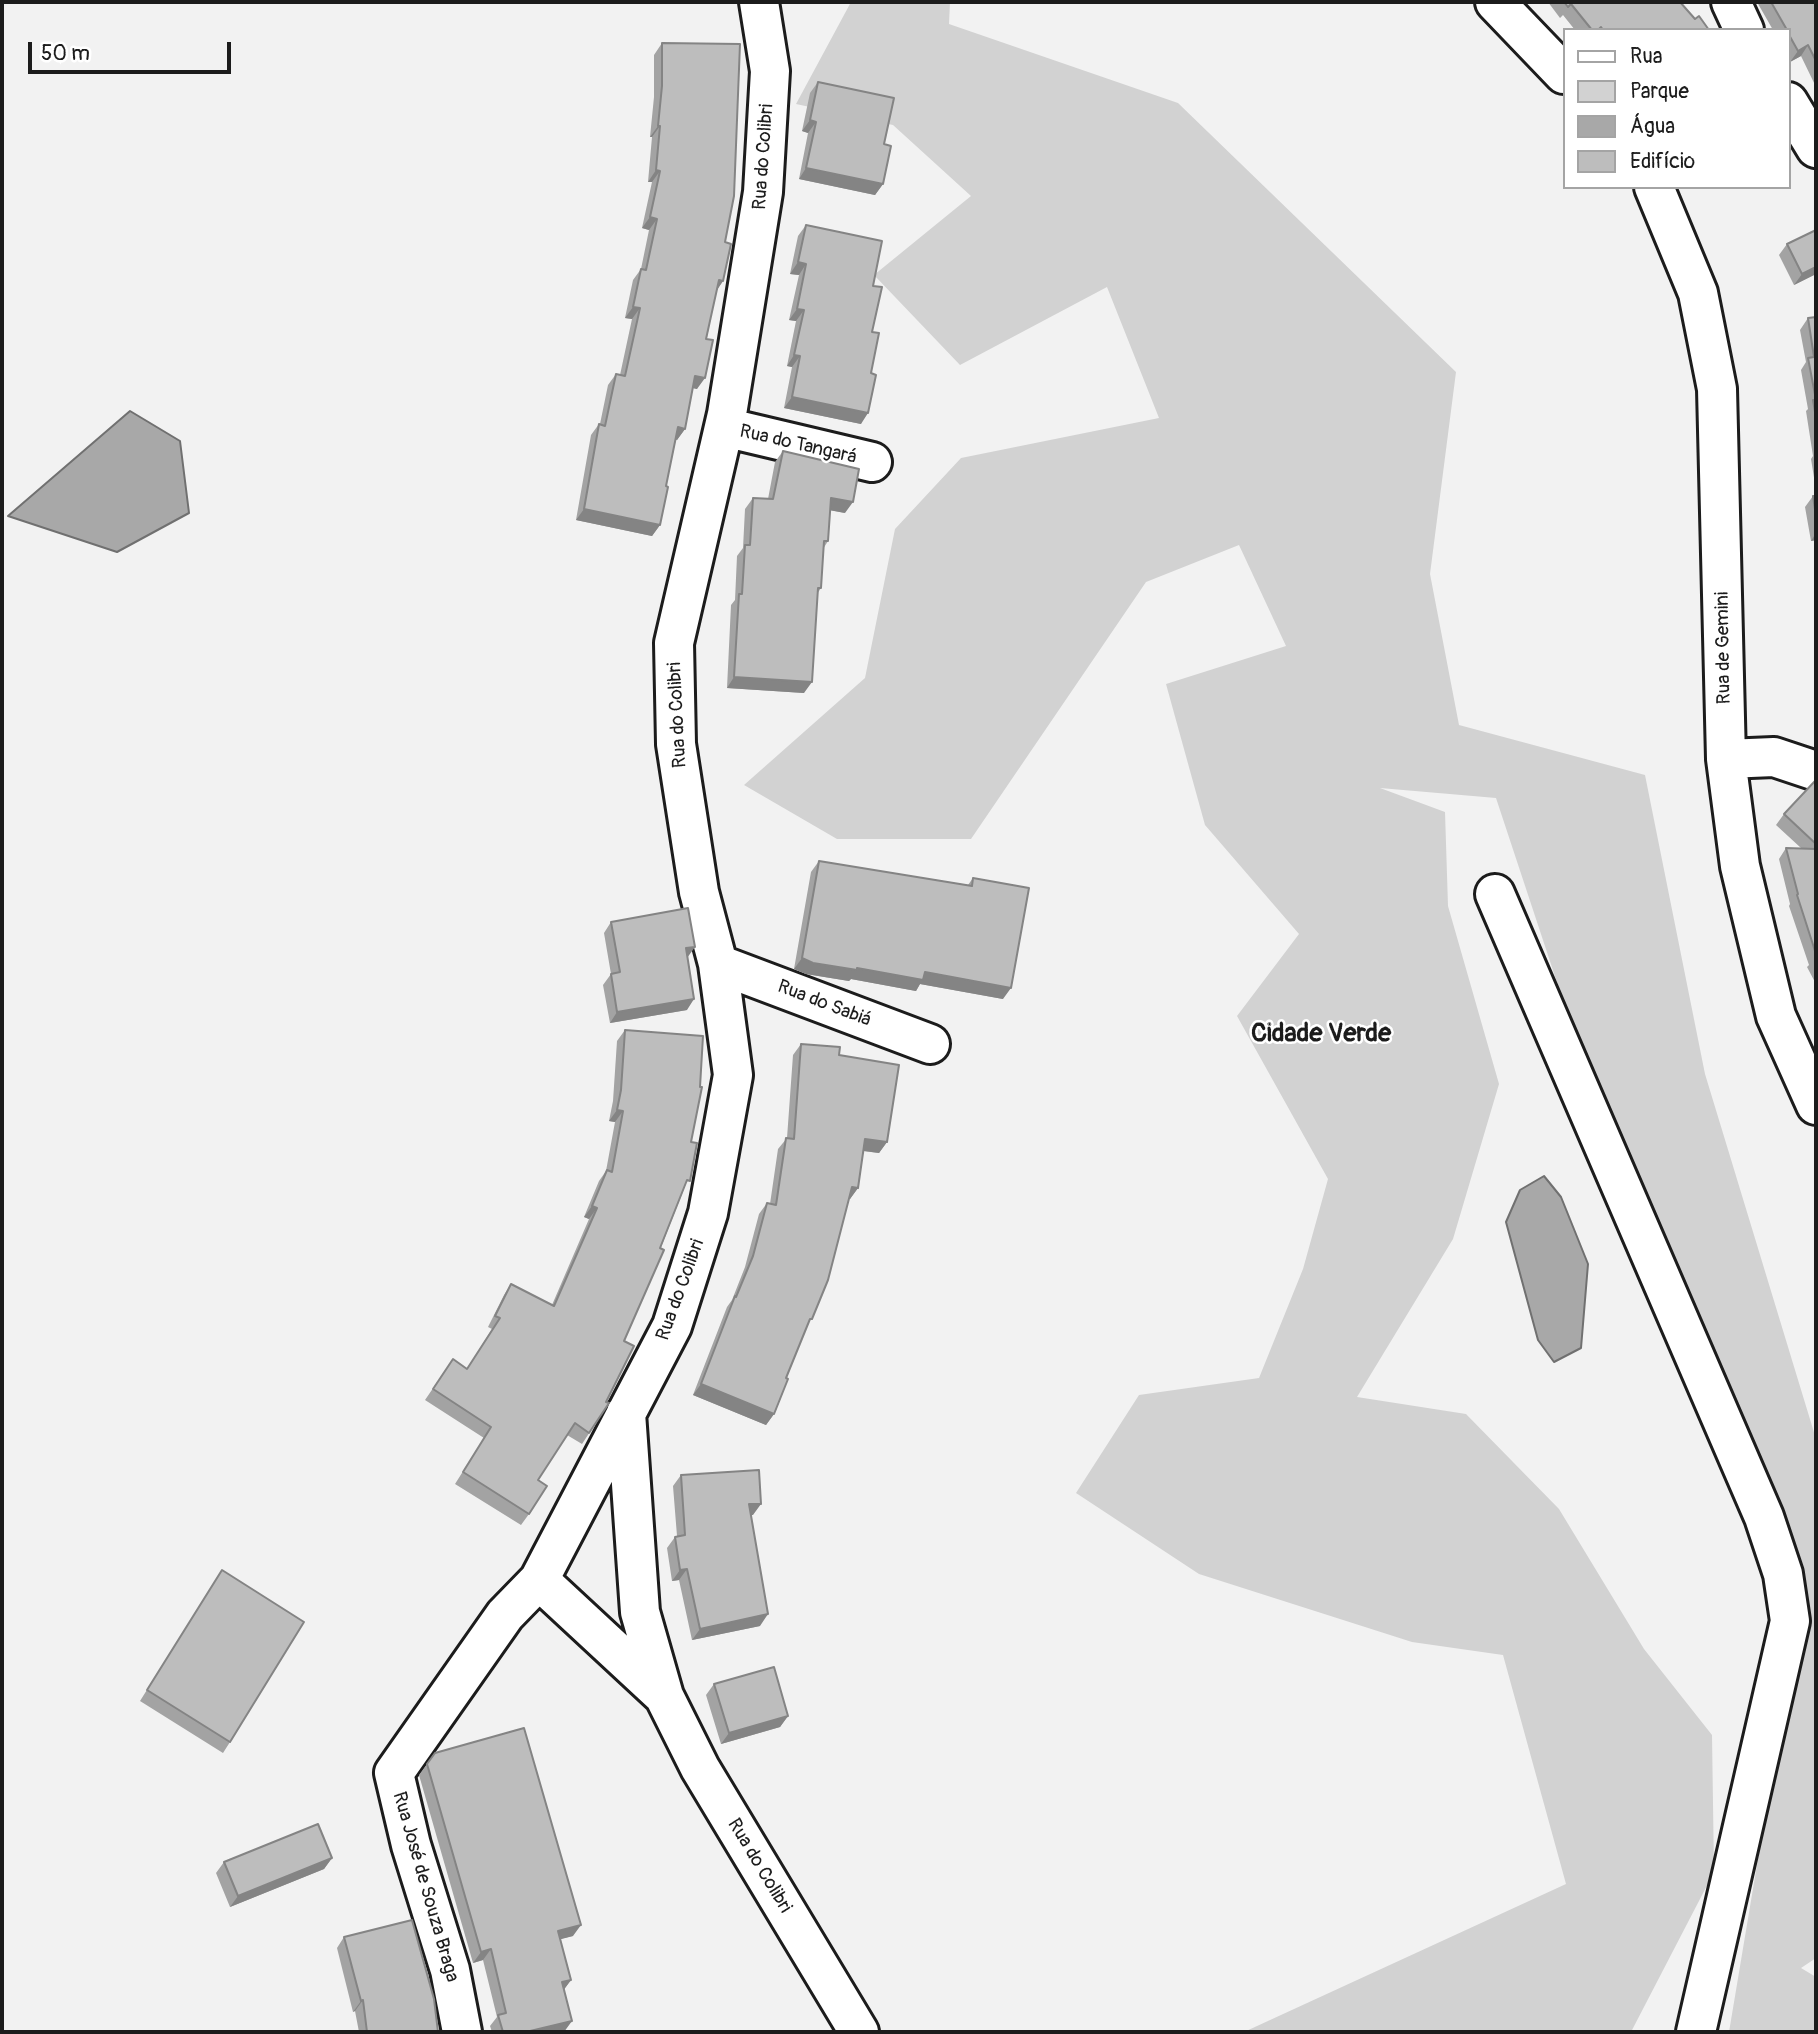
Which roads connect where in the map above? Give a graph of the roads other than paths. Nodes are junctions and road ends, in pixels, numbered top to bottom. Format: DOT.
graph roads {
  1 [pos="759,2"];
  2 [pos="1495,2"];
  3 [pos="1731,2"];
  4 [pos="1743,28"];
  5 [pos="1562,72"];
  6 [pos="1790,105"];
  7 [pos="1815,144"];
  8 [pos="1655,189"];
  9 [pos="724,427"];
  10 [pos="872,462"];
  11 [pos="1726,758"];
  12 [pos="1816,771"];
  13 [pos="1495,894"];
  14 [pos="718,964"];
  15 [pos="930,1044"];
  16 [pos="1816,1105"];
  17 [pos="626,1413"];
  18 [pos="539,1580"];
  19 [pos="664,1696"];
  20 [pos="462,2032"];
  21 [pos="859,2032"];
  22 [pos="1696,2032"];
  1 -- 9 [label="street, Rua do Colibri"];
  2 -- 5 [label="street"];
  3 -- 4 [label="street"];
  6 -- 7 [label="street"];
  8 -- 11 [label="street, Rua de Gemini"];
  9 -- 10 [label="street, Rua do Tangará"];
  9 -- 14 [label="street, Rua do Colibri"];
  11 -- 12 [label="street"];
  11 -- 16 [label="street, Rua de Gemini"];
  13 -- 22 [label="street"];
  14 -- 15 [label="street, Rua do Sabiá"];
  14 -- 17 [label="street, Rua do Colibri"];
  17 -- 18 [label="street, Rua do Colibri"];
  17 -- 19 [label="street, Rua do Colibri"];
  18 -- 19 [label="street, Rua do Colibri"];
  18 -- 20 [label="street, Rua José de Souza Braga"];
  19 -- 21 [label="street, Rua do Colibri"];
}
